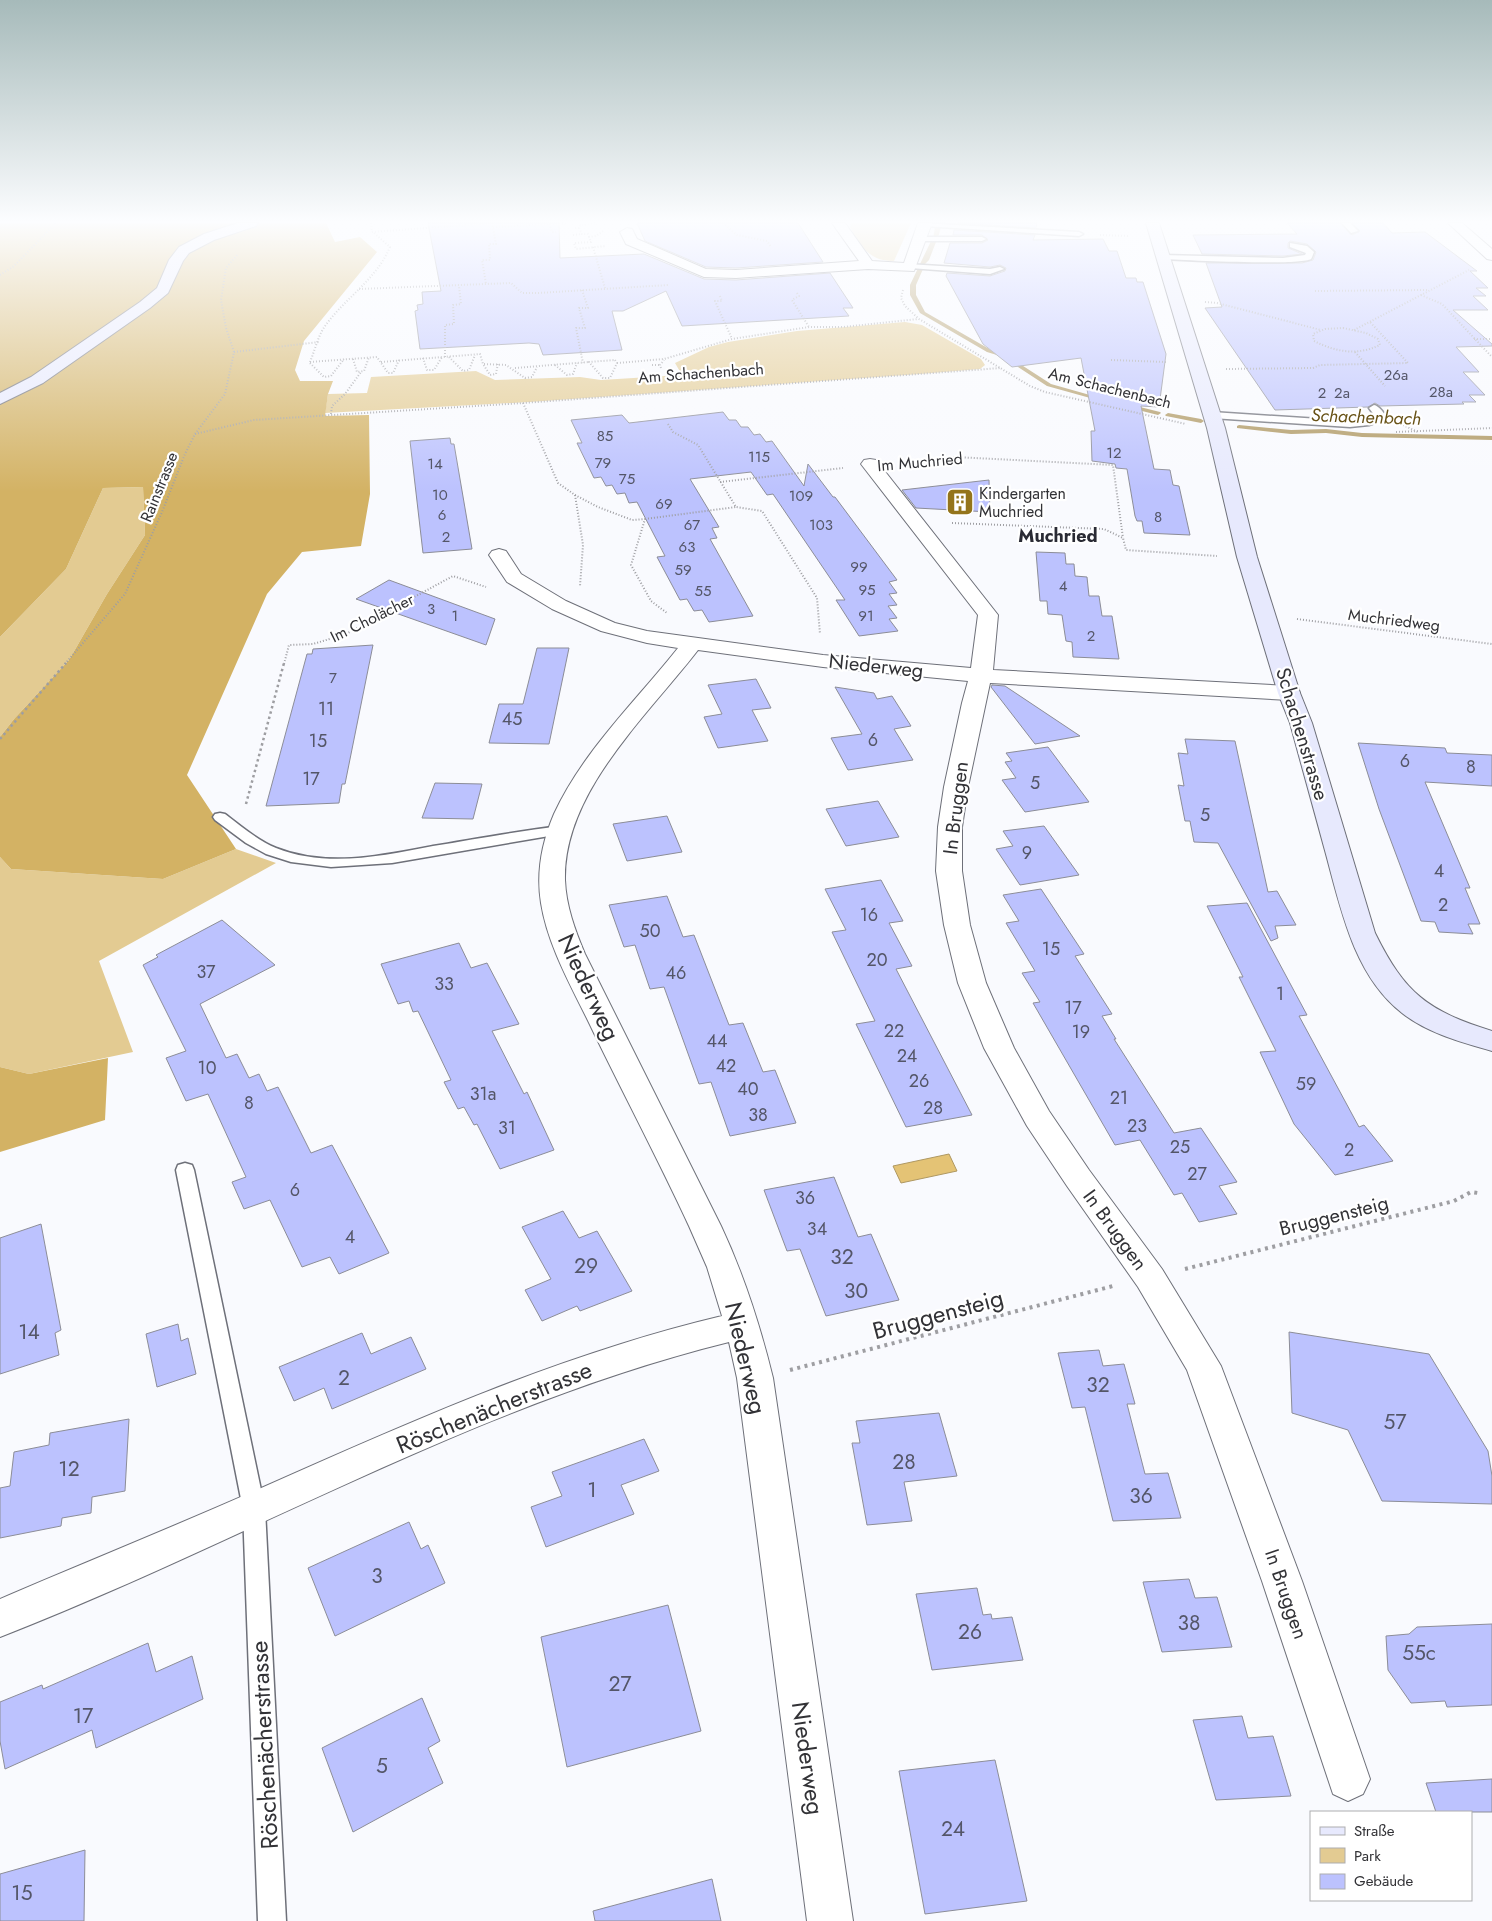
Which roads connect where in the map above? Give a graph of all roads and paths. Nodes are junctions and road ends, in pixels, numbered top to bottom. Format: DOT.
graph roads {
  1 [pos="134,313"];
  2 [pos="223,313"];
  3 [pos="337,313"];
  4 [pos="453,313"];
  5 [pos="580,313"];
  6 [pos="720,313"];
  7 [pos="800,313"];
  8 [pos="912,313"];
  9 [pos="1181,313"];
  10 [pos="1253,313"];
  11 [pos="1387,313"];
  12 [pos="1450,313"];
  13 [pos="919,319"];
  14 [pos="1370,322"];
  15 [pos="809,327"];
  16 [pos="1354,330"];
  17 [pos="1321,331"];
  18 [pos="732,339"];
  19 [pos="1387,339"];
  20 [pos="1474,339"];
  21 [pos="1492,339"];
  22 [pos="1378,340"];
  23 [pos="318,342"];
  24 [pos="234,352"];
  25 [pos="475,354"];
  26 [pos="1492,356"];
  27 [pos="369,357"];
  28 [pos="444,357"];
  29 [pos="449,357"];
  30 [pos="422,358"];
  31 [pos="353,359"];
  32 [pos="344,360"];
  33 [pos="399,360"];
  34 [pos="664,360"];
  35 [pos="1111,360"];
  36 [pos="310,362"];
  37 [pos="381,362"];
  38 [pos="589,362"];
  39 [pos="498,363"];
  40 [pos="577,363"];
  41 [pos="583,363"];
  42 [pos="617,363"];
  43 [pos="1196,363"];
  44 [pos="483,364"];
  45 [pos="554,365"];
  46 [pos="660,365"];
  47 [pos="536,366"];
  48 [pos="652,366"];
  49 [pos="515,368"];
  50 [pos="661,368"];
  51 [pos="1002,368"];
  52 [pos="1218,370"];
  53 [pos="361,372"];
  54 [pos="0,399"];
  55 [pos="523,403"];
  56 [pos="1374,408"];
  57 [pos="331,414"];
  58 [pos="1214,422"];
  59 [pos="668,424"];
  60 [pos="1402,424"];
  61 [pos="1419,432"];
  62 [pos="195,434"];
  63 [pos="870,464"];
  64 [pos="720,482"];
  65 [pos="575,495"];
  66 [pos="736,506"];
  67 [pos="644,519"];
  68 [pos="947,524"];
  69 [pos="1123,538"];
  70 [pos="499,555"];
  71 [pos="1247,557"];
  72 [pos="580,587"];
  73 [pos="491,589"];
  74 [pos="674,618"];
  75 [pos="1294,619"];
  76 [pos="820,634"];
  77 [pos="1492,644"];
  78 [pos="690,645"];
  79 [pos="982,676"];
  80 [pos="1289,692"];
  81 [pos="0,739"];
  82 [pos="220,817"];
  83 [pos="239,830"];
  84 [pos="561,830"];
  85 [pos="1492,1041"];
  86 [pos="185,1170"];
  87 [pos="1478,1192"];
  88 [pos="1183,1270"];
  89 [pos="1109,1287"];
  90 [pos="742,1325"];
  91 [pos="783,1372"];
  92 [pos="254,1509"];
  93 [pos="0,1618"];
  94 [pos="1348,1779"];
  95 [pos="272,1921"];
  96 [pos="830,1921"];
  1 -- 54 [label="street"];
  2 -- 24 [label="path"];
  3 -- 23 [label="path"];
  4 -- 28 [label="path"];
  5 -- 41 [label="path"];
  6 -- 18 [label="path"];
  7 -- 15 [label="path"];
  8 -- 13 [label="path, Am Schachenbach"];
  9 -- 43 [label="street, Schachenstrasse"];
  10 -- 17 [label="path"];
  11 -- 14 [label="path"];
  12 -- 20 [label="path"];
  13 -- 15 [label="path"];
  13 -- 51 [label="path, Am Schachenbach"];
  14 -- 16 [label="path"];
  14 -- 19 [label="path"];
  15 -- 18 [label="path"];
  16 -- 17 [label="path"];
  16 -- 22 [label="path"];
  17 -- 22 [label="path"];
  18 -- 34 [label="path"];
  19 -- 22 [label="path"];
  19 -- 52 [label="path"];
  20 -- 21 [label="path"];
  20 -- 26 [label="path"];
  23 -- 24 [label="path"];
  23 -- 36 [label="path"];
  24 -- 62 [label="path, Rainstrasse"];
  25 -- 29 [label="path"];
  25 -- 29 [label="path"];
  25 -- 44 [label="path"];
  27 -- 31 [label="path"];
  27 -- 37 [label="path"];
  27 -- 53 [label="path"];
  28 -- 29 [label="path"];
  28 -- 30 [label="path"];
  28 -- 30 [label="path"];
  30 -- 33 [label="path"];
  31 -- 32 [label="path"];
  31 -- 53 [label="path"];
  32 -- 36 [label="path"];
  32 -- 36 [label="path"];
  33 -- 37 [label="path"];
  33 -- 37 [label="path"];
  34 -- 42 [label="path"];
  34 -- 46 [label="path"];
  35 -- 43 [label="path"];
  38 -- 41 [label="path"];
  38 -- 42 [label="path"];
  38 -- 42 [label="path"];
  39 -- 44 [label="path"];
  39 -- 44 [label="path"];
  39 -- 49 [label="path"];
  40 -- 41 [label="path"];
  40 -- 45 [label="path"];
  40 -- 45 [label="path"];
  43 -- 58 [label="street, Schachenstrasse"];
  45 -- 47 [label="path"];
  46 -- 48 [label="path"];
  46 -- 50 [label="path"];
  47 -- 49 [label="path"];
  47 -- 49 [label="path"];
  51 -- 55 [label="path, Am Schachenbach"];
  51 -- 58 [label="path, Am Schachenbach"];
  53 -- 57 [label="path"];
  55 -- 57 [label="path"];
  55 -- 65 [label="path, Niederweg"];
  56 -- 58 [label="lane"];
  57 -- 62 [label="path"];
  58 -- 71 [label="street, Schachenstrasse"];
  59 -- 64 [label="path"];
  60 -- 61 [label="path"];
  62 -- 81 [label="path, Rainstrasse"];
  63 -- 64 [label="path"];
  63 -- 69 [label="path, Im Muchried"];
  63 -- 79 [label="street, Im Muchried"];
  64 -- 66 [label="path"];
  65 -- 67 [label="path, Niederweg"];
  65 -- 72 [label="path"];
  66 -- 67 [label="path, Niederweg"];
  66 -- 76 [label="path, Niederweg"];
  67 -- 74 [label="path"];
  68 -- 69 [label="path"];
  69 -- 71 [label="path"];
  70 -- 78 [label="street"];
  71 -- 80 [label="street, Schachenstrasse"];
  73 -- 83 [label="path, Im Cholächer"];
  75 -- 77 [label="path, Muchriedweg"];
  78 -- 79 [label="street, Niederweg"];
  78 -- 84 [label="street, Niederweg"];
  79 -- 80 [label="street, Niederweg"];
  79 -- 94 [label="street, In Bruggen"];
  80 -- 85 [label="street, Schachenstrasse"];
  82 -- 83 [label="lane"];
  83 -- 84 [label="lane"];
  84 -- 90 [label="street, Niederweg"];
  86 -- 92 [label="lane, Röschenächerstrasse"];
  87 -- 88 [label="path, Bruggensteig"];
  89 -- 91 [label="path, Bruggensteig"];
  90 -- 92 [label="street, Röschenächerstrasse"];
  90 -- 96 [label="street, Niederweg"];
  92 -- 93 [label="street, Röschenächerstrasse"];
  92 -- 95 [label="lane, Röschenächerstrasse"];
}
